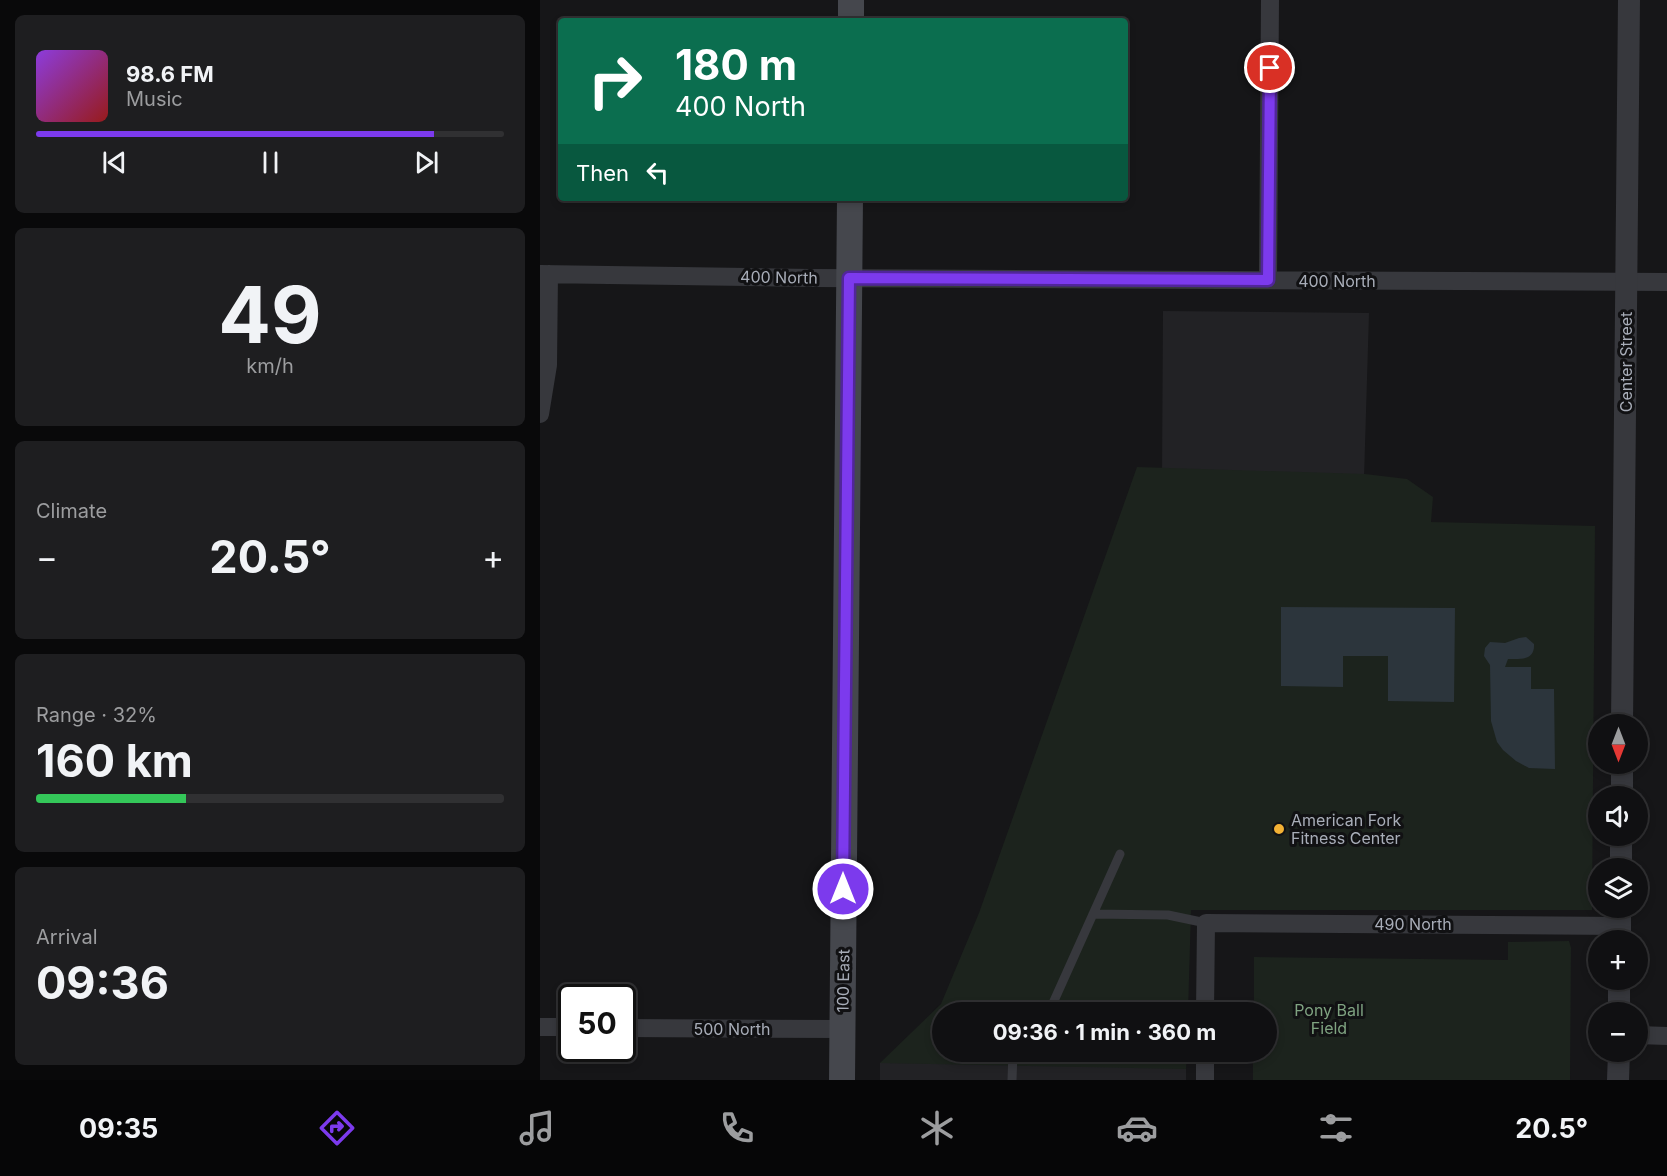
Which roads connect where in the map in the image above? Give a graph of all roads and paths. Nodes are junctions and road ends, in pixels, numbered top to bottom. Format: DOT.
graph roads {
  1 [pos="851,0"];
  2 [pos="1270,0"];
  3 [pos="1629,0"];
  4 [pos="851,18"];
  5 [pos="850,201"];
  6 [pos="544,274"];
  7 [pos="849,278"];
  8 [pos="1268,280"];
  9 [pos="1626,282"];
  10 [pos="1667,282"];
  11 [pos="540,414"];
  12 [pos="1622,714"];
  13 [pos="1119,854"];
  14 [pos="1093,914"];
  15 [pos="1206,923"];
  16 [pos="1620,925"];
  17 [pos="1053,1002"];
  18 [pos="1205,1002"];
  19 [pos="540,1027"];
  20 [pos="558,1028"];
  21 [pos="636,1028"];
  22 [pos="842,1029"];
  23 [pos="1648,1035"];
  24 [pos="1667,1036"];
  25 [pos="1013,1062"];
  26 [pos="1205,1062"];
  27 [pos="1618,1062"];
  28 [pos="842,1080"];
  29 [pos="1012,1080"];
  30 [pos="1205,1080"];
  31 [pos="1618,1080"];
  1 -- 4 [label="main road"];
  2 -- 8 [label="street"];
  3 -- 9 [label="street, Center Street"];
  5 -- 7 [label="main road, 100 East"];
  6 -- 7 [label="street, 400 North"];
  6 -- 11 [label="street"];
  7 -- 8 [label="street, 400 North"];
  7 -- 22 [label="main road, 100 East"];
  8 -- 9 [label="street, 400 North"];
  9 -- 10 [label="street, 400 North"];
  9 -- 12 [label="street, Center Street"];
  13 -- 14 [label="lane"];
  14 -- 15 [label="lane"];
  14 -- 17 [label="lane"];
  15 -- 16 [label="street, 490 North"];
  15 -- 18 [label="street"];
  19 -- 20 [label="street"];
  21 -- 22 [label="street, 500 North"];
  22 -- 28 [label="main road, 100 East"];
  23 -- 24 [label="street"];
  25 -- 29 [label="lane"];
  26 -- 30 [label="street"];
  27 -- 31 [label="street"];
}
